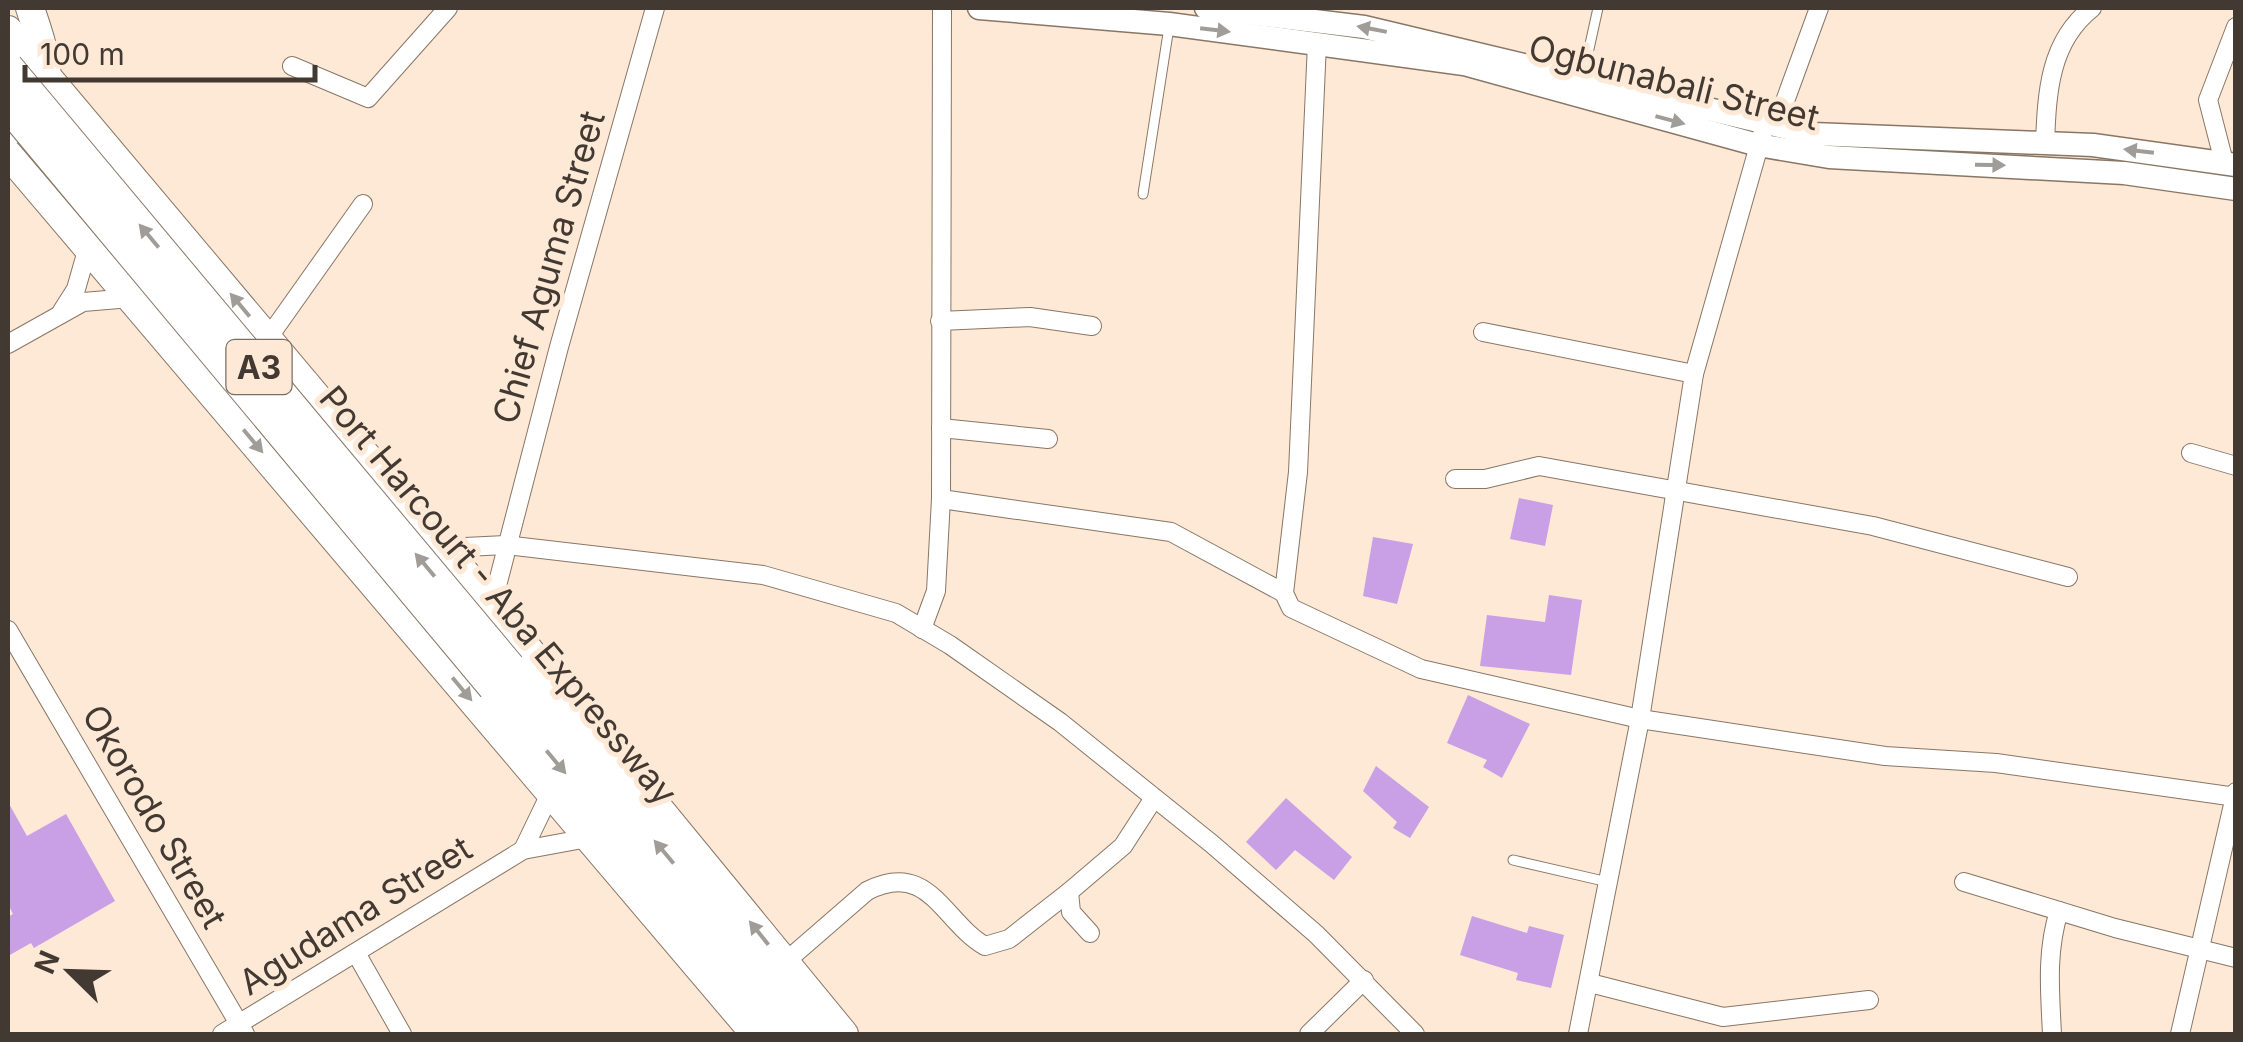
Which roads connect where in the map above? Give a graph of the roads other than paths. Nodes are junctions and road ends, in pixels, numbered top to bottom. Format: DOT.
graph roads {
  1 [pos="30,8"];
  2 [pos="448,8"];
  3 [pos="655,8"];
  4 [pos="942,8"];
  5 [pos="978,8"];
  6 [pos="1206,8"];
  7 [pos="1598,8"];
  8 [pos="1819,8"];
  9 [pos="2092,8"];
  10 [pos="1275,12"];
  11 [pos="1169,24"];
  12 [pos="2236,27"];
  13 [pos="8,30"];
  14 [pos="1317,43"];
  15 [pos="292,66"];
  16 [pos="8,67"];
  17 [pos="48,78"];
  18 [pos="1583,79"];
  19 [pos="8,106"];
  20 [pos="1772,122"];
  21 [pos="8,131"];
  22 [pos="2045,143"];
  23 [pos="1758,145"];
  24 [pos="8,154"];
  25 [pos="2230,163"];
  26 [pos="2236,189"];
  27 [pos="1143,194"];
  28 [pos="363,204"];
  29 [pos="88,248"];
  30 [pos="132,298"];
  31 [pos="62,312"];
  32 [pos="940,321"];
  33 [pos="1092,326"];
  34 [pos="1483,332"];
  35 [pos="268,338"];
  36 [pos="8,344"];
  37 [pos="1694,374"];
  38 [pos="940,428"];
  39 [pos="1048,439"];
  40 [pos="2192,454"];
  41 [pos="2236,466"];
  42 [pos="1455,479"];
  43 [pos="1676,490"];
  44 [pos="941,499"];
  45 [pos="506,546"];
  46 [pos="444,548"];
  47 [pos="2068,576"];
  48 [pos="1284,593"];
  49 [pos="492,606"];
  50 [pos="922,629"];
  51 [pos="8,630"];
  52 [pos="501,678"];
  53 [pos="1640,719"];
  54 [pos="550,794"];
  55 [pos="2235,796"];
  56 [pos="1154,798"];
  57 [pos="588,838"];
  58 [pos="523,850"];
  59 [pos="1513,860"];
  60 [pos="1608,882"];
  61 [pos="1964,882"];
  62 [pos="1069,892"];
  63 [pos="2059,911"];
  64 [pos="1090,934"];
  65 [pos="2201,951"];
  66 [pos="356,954"];
  67 [pos="2236,958"];
  68 [pos="784,962"];
  69 [pos="1364,980"];
  70 [pos="1590,984"];
  71 [pos="1869,1000"];
  72 [pos="242,1029"];
  73 [pos="222,1034"];
  74 [pos="402,1034"];
  75 [pos="755,1034"];
  76 [pos="786,1034"];
  77 [pos="816,1034"];
  78 [pos="844,1034"];
  79 [pos="1309,1034"];
  80 [pos="1415,1034"];
  81 [pos="1578,1034"];
  82 [pos="2052,1034"];
  83 [pos="2180,1034"];
  1 -- 17 [label="main road"];
  2 -- 15 [label="street"];
  3 -- 45 [label="street, Chief Aguma Street"];
  4 -- 32 [label="street"];
  5 -- 11 [label="street, Ogbunabali Street"];
  6 -- 10 [label="street, Ogbunabali Street"];
  7 -- 18 [label="lane"];
  8 -- 20 [label="street"];
  9 -- 22 [label="street"];
  18 -- 10 [label="street, Ogbunabali Street, one-way"];
  11 -- 14 [label="street, Ogbunabali Street, one-way"];
  11 -- 27 [label="lane"];
  12 -- 25 [label="street"];
  13 -- 17 [label="main road"];
  14 -- 23 [label="street, Ogbunabali Street, one-way"];
  14 -- 48 [label="street"];
  52 -- 16 [label="highway, Port Harcourt - Aba Expressway / A3, one-way, bridge"];
  17 -- 21 [label="main road"];
  35 -- 17 [label="main road, one-way"];
  18 -- 20 [label="street, Ogbunabali Street"];
  19 -- 52 [label="highway, Port Harcourt - Aba Expressway / A3, bridge"];
  20 -- 22 [label="street, Ogbunabali Street"];
  20 -- 23 [label="street"];
  25 -- 22 [label="street, Ogbunabali Street, one-way"];
  23 -- 26 [label="street, Ogbunabali Street, one-way"];
  23 -- 37 [label="street"];
  24 -- 29 [label="main road"];
  28 -- 35 [label="street"];
  29 -- 30 [label="main road"];
  29 -- 31 [label="street"];
  30 -- 31 [label="street"];
  30 -- 54 [label="main road, one-way"];
  31 -- 36 [label="street"];
  32 -- 33 [label="street"];
  32 -- 38 [label="street"];
  34 -- 37 [label="street"];
  35 -- 46 [label="main road"];
  37 -- 43 [label="street"];
  38 -- 39 [label="street"];
  38 -- 44 [label="street"];
  40 -- 41 [label="street"];
  42 -- 43 [label="street"];
  43 -- 47 [label="street"];
  43 -- 53 [label="street"];
  44 -- 48 [label="street"];
  44 -- 50 [label="street"];
  45 -- 46 [label="street"];
  45 -- 49 [label="street, Chief Aguma Street"];
  45 -- 50 [label="street"];
  46 -- 49 [label="main road"];
  48 -- 53 [label="street"];
  68 -- 49 [label="main road, one-way"];
  50 -- 56 [label="street"];
  51 -- 72 [label="street, Okorodo Street"];
  52 -- 76 [label="highway, Port Harcourt - Aba Expressway / A3, one-way"];
  77 -- 52 [label="highway, Port Harcourt - Aba Expressway / A3, one-way"];
  53 -- 55 [label="street"];
  53 -- 60 [label="street"];
  54 -- 57 [label="main road"];
  54 -- 58 [label="street"];
  55 -- 65 [label="street"];
  56 -- 62 [label="street"];
  56 -- 69 [label="street"];
  57 -- 58 [label="street"];
  57 -- 75 [label="main road"];
  58 -- 66 [label="street, Agudama Street"];
  59 -- 60 [label="lane"];
  60 -- 70 [label="street"];
  61 -- 63 [label="street"];
  62 -- 64 [label="street"];
  62 -- 68 [label="street"];
  63 -- 65 [label="street"];
  63 -- 82 [label="street"];
  65 -- 67 [label="street"];
  65 -- 83 [label="street"];
  66 -- 72 [label="street, Agudama Street"];
  66 -- 74 [label="street"];
  68 -- 78 [label="main road"];
  69 -- 79 [label="street"];
  69 -- 80 [label="street"];
  70 -- 71 [label="street"];
  70 -- 81 [label="street"];
  72 -- 73 [label="street, Agudama Street"];
}
